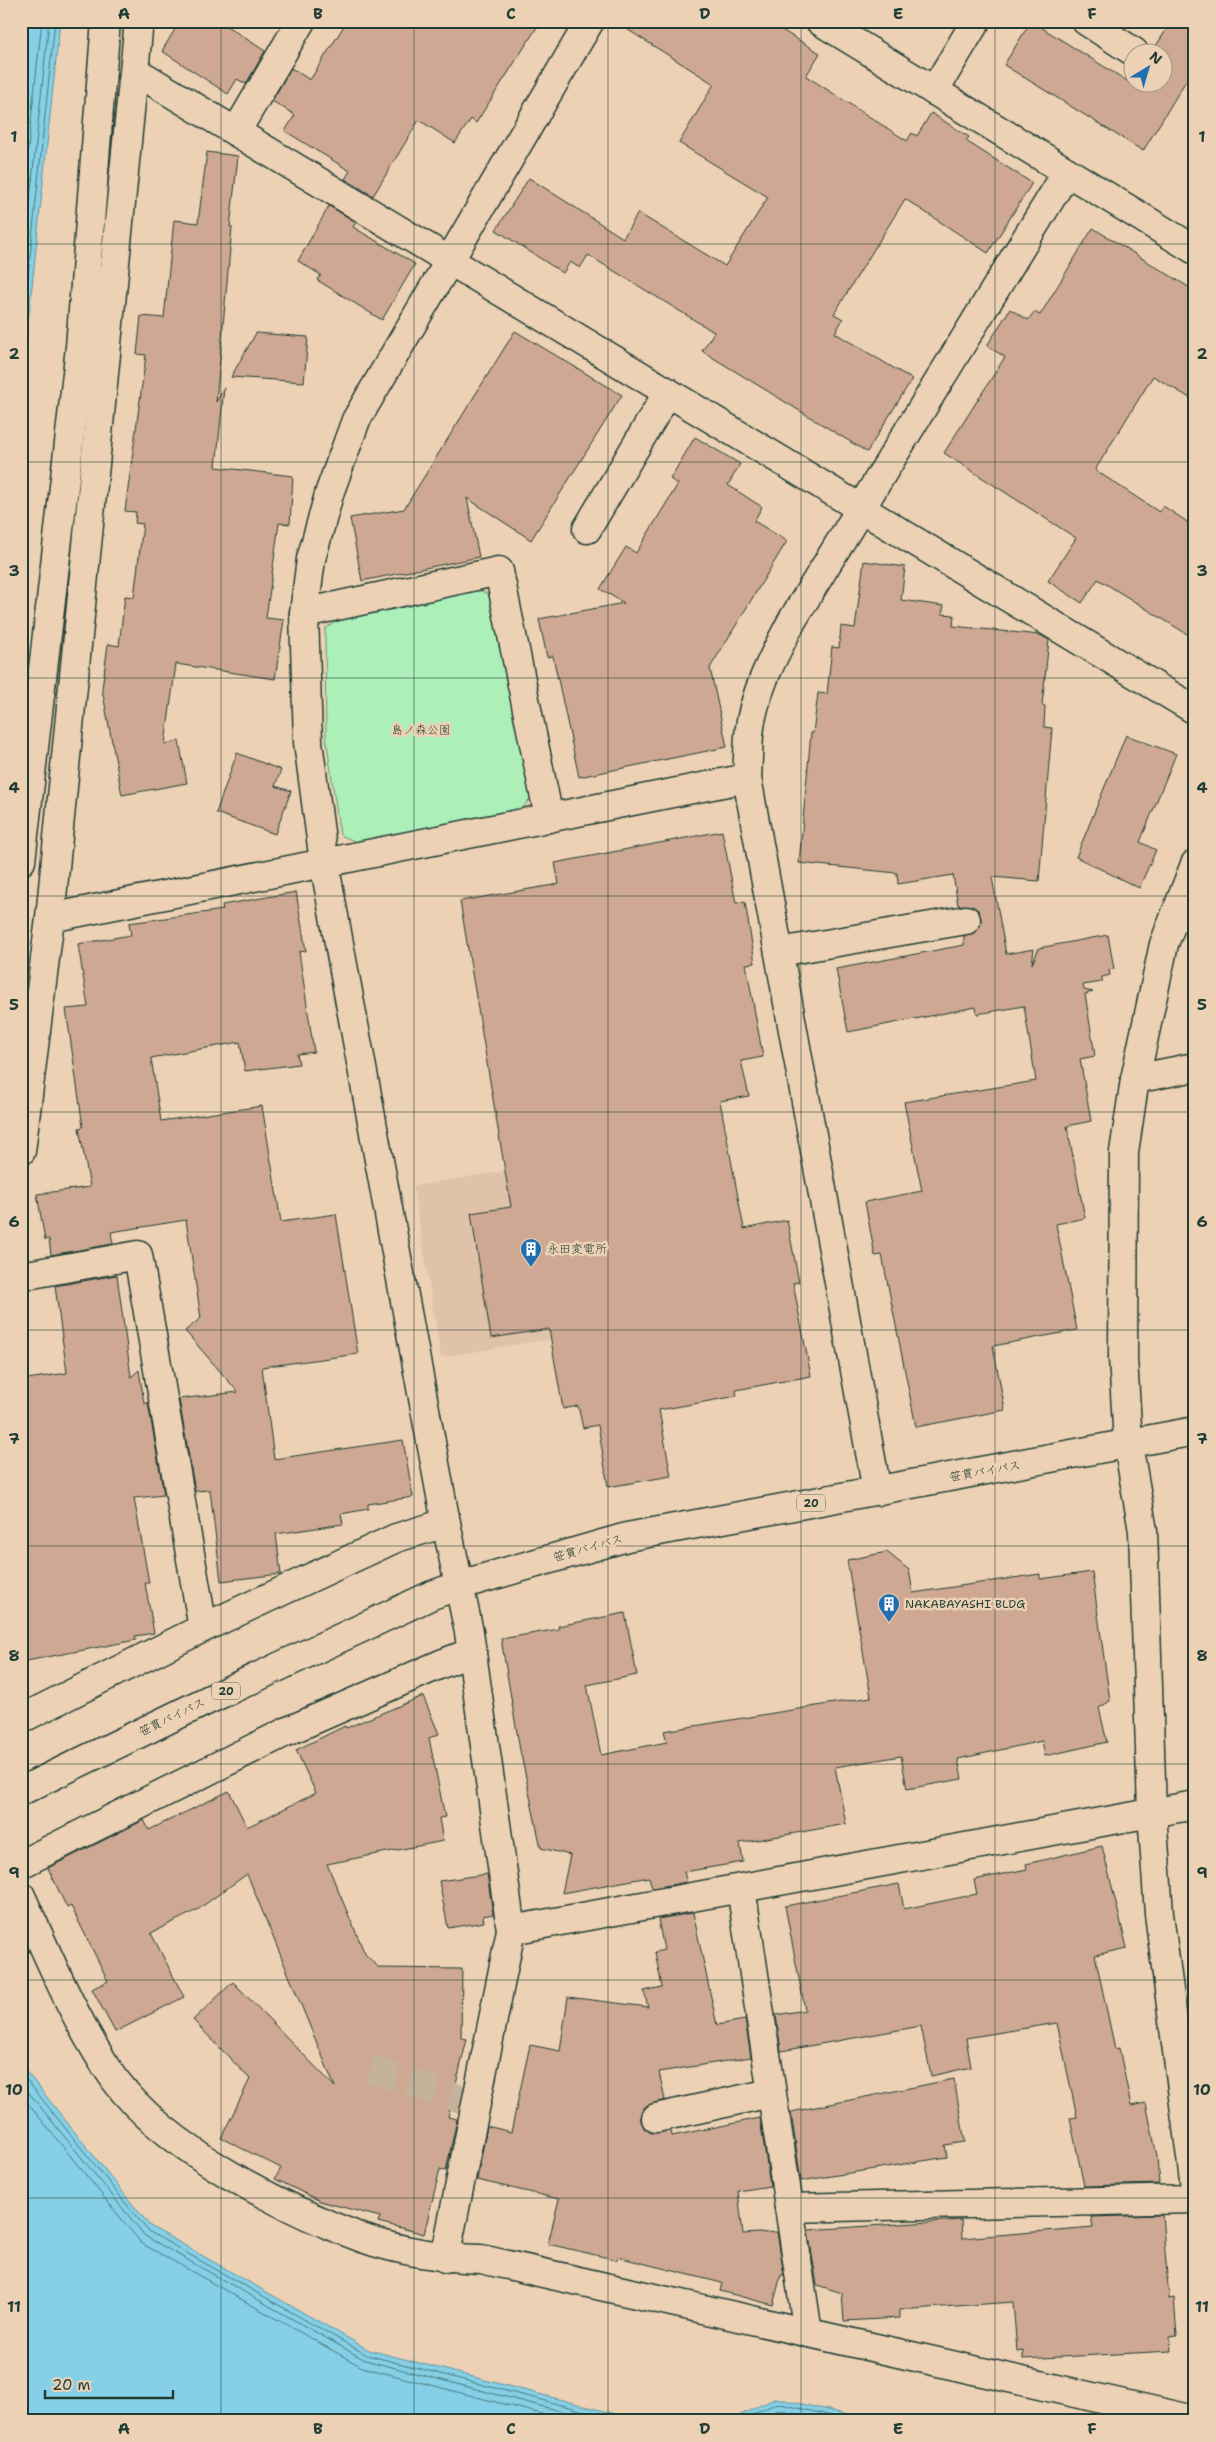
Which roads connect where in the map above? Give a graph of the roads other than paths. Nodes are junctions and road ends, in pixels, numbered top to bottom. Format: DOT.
graph roads {
  1 [pos="106,21"];
  2 [pos="139,21"];
  3 [pos="301,21"];
  4 [pos="590,21"];
  5 [pos="820,21"];
  6 [pos="976,21"];
  7 [pos="1086,21"];
  8 [pos="1124,46"];
  9 [pos="135,71"];
  10 [pos="934,91"];
  11 [pos="236,132"];
  12 [pos="1067,172"];
  13 [pos="1195,250"];
  14 [pos="449,260"];
  15 [pos="668,392"];
  16 [pos="860,508"];
  17 [pos="587,529"];
  18 [pos="304,614"];
  19 [pos="1195,710"];
  20 [pos="748,778"];
  21 [pos="549,818"];
  22 [pos="21,861"];
  23 [pos="324,862"];
  24 [pos="1195,864"];
  25 [pos="50,918"];
  26 [pos="966,920"];
  27 [pos="779,952"];
  28 [pos="1195,1067"];
  29 [pos="1135,1079"];
  30 [pos="21,1151"];
  31 [pos="21,1276"];
  32 [pos="1195,1431"];
  33 [pos="1128,1444"];
  34 [pos="877,1491"];
  35 [pos="446,1523"];
  36 [pos="460,1585"];
  37 [pos="203,1628"];
  38 [pos="472,1652"];
  39 [pos="21,1719"];
  40 [pos="21,1791"];
  41 [pos="1195,1804"];
  42 [pos="1152,1812"];
  43 [pos="21,1864"];
  44 [pos="741,1888"];
  45 [pos="21,1896"];
  46 [pos="511,1930"];
  47 [pos="771,2093"];
  48 [pos="656,2118"];
  49 [pos="1195,2188"];
  50 [pos="1195,2199"];
  51 [pos="789,2208"];
  52 [pos="445,2258"];
  53 [pos="808,2333"];
  54 [pos="1195,2420"];
  1 -- 22 [label="street"];
  2 -- 9 [label="street"];
  3 -- 11 [label="street"];
  4 -- 14 [label="street"];
  5 -- 10 [label="street"];
  6 -- 10 [label="street"];
  7 -- 8 [label="street"];
  9 -- 11 [label="street"];
  9 -- 25 [label="street"];
  10 -- 12 [label="street"];
  11 -- 14 [label="street"];
  12 -- 13 [label="street"];
  12 -- 16 [label="street"];
  14 -- 15 [label="street"];
  14 -- 18 [label="street"];
  15 -- 16 [label="street"];
  15 -- 17 [label="street"];
  16 -- 19 [label="street"];
  16 -- 20 [label="street"];
  18 -- 21 [label="street"];
  18 -- 23 [label="street"];
  20 -- 21 [label="street"];
  20 -- 27 [label="street"];
  21 -- 23 [label="street"];
  23 -- 25 [label="street"];
  23 -- 35 [label="street"];
  24 -- 29 [label="street"];
  25 -- 30 [label="street"];
  26 -- 27 [label="street"];
  27 -- 34 [label="street"];
  28 -- 29 [label="street"];
  29 -- 33 [label="street"];
  31 -- 37 [label="street"];
  32 -- 33 [label="street, 笹貫バイパス / 20"];
  33 -- 34 [label="street, 笹貫バイパス / 20"];
  33 -- 42 [label="street"];
  34 -- 36 [label="street, 笹貫バイパス / 20"];
  35 -- 36 [label="street"];
  35 -- 37 [label="street"];
  36 -- 38 [label="street"];
  36 -- 40 [label="street, 笹貫バイパス / 20"];
  37 -- 39 [label="street"];
  38 -- 43 [label="street"];
  38 -- 46 [label="street"];
  41 -- 42 [label="street"];
  42 -- 44 [label="street"];
  42 -- 49 [label="street"];
  44 -- 46 [label="street"];
  44 -- 47 [label="street"];
  45 -- 52 [label="street"];
  46 -- 52 [label="street"];
  47 -- 48 [label="street"];
  47 -- 51 [label="street"];
  50 -- 51 [label="street"];
  51 -- 53 [label="street"];
  52 -- 53 [label="street"];
  53 -- 54 [label="street"];
}
